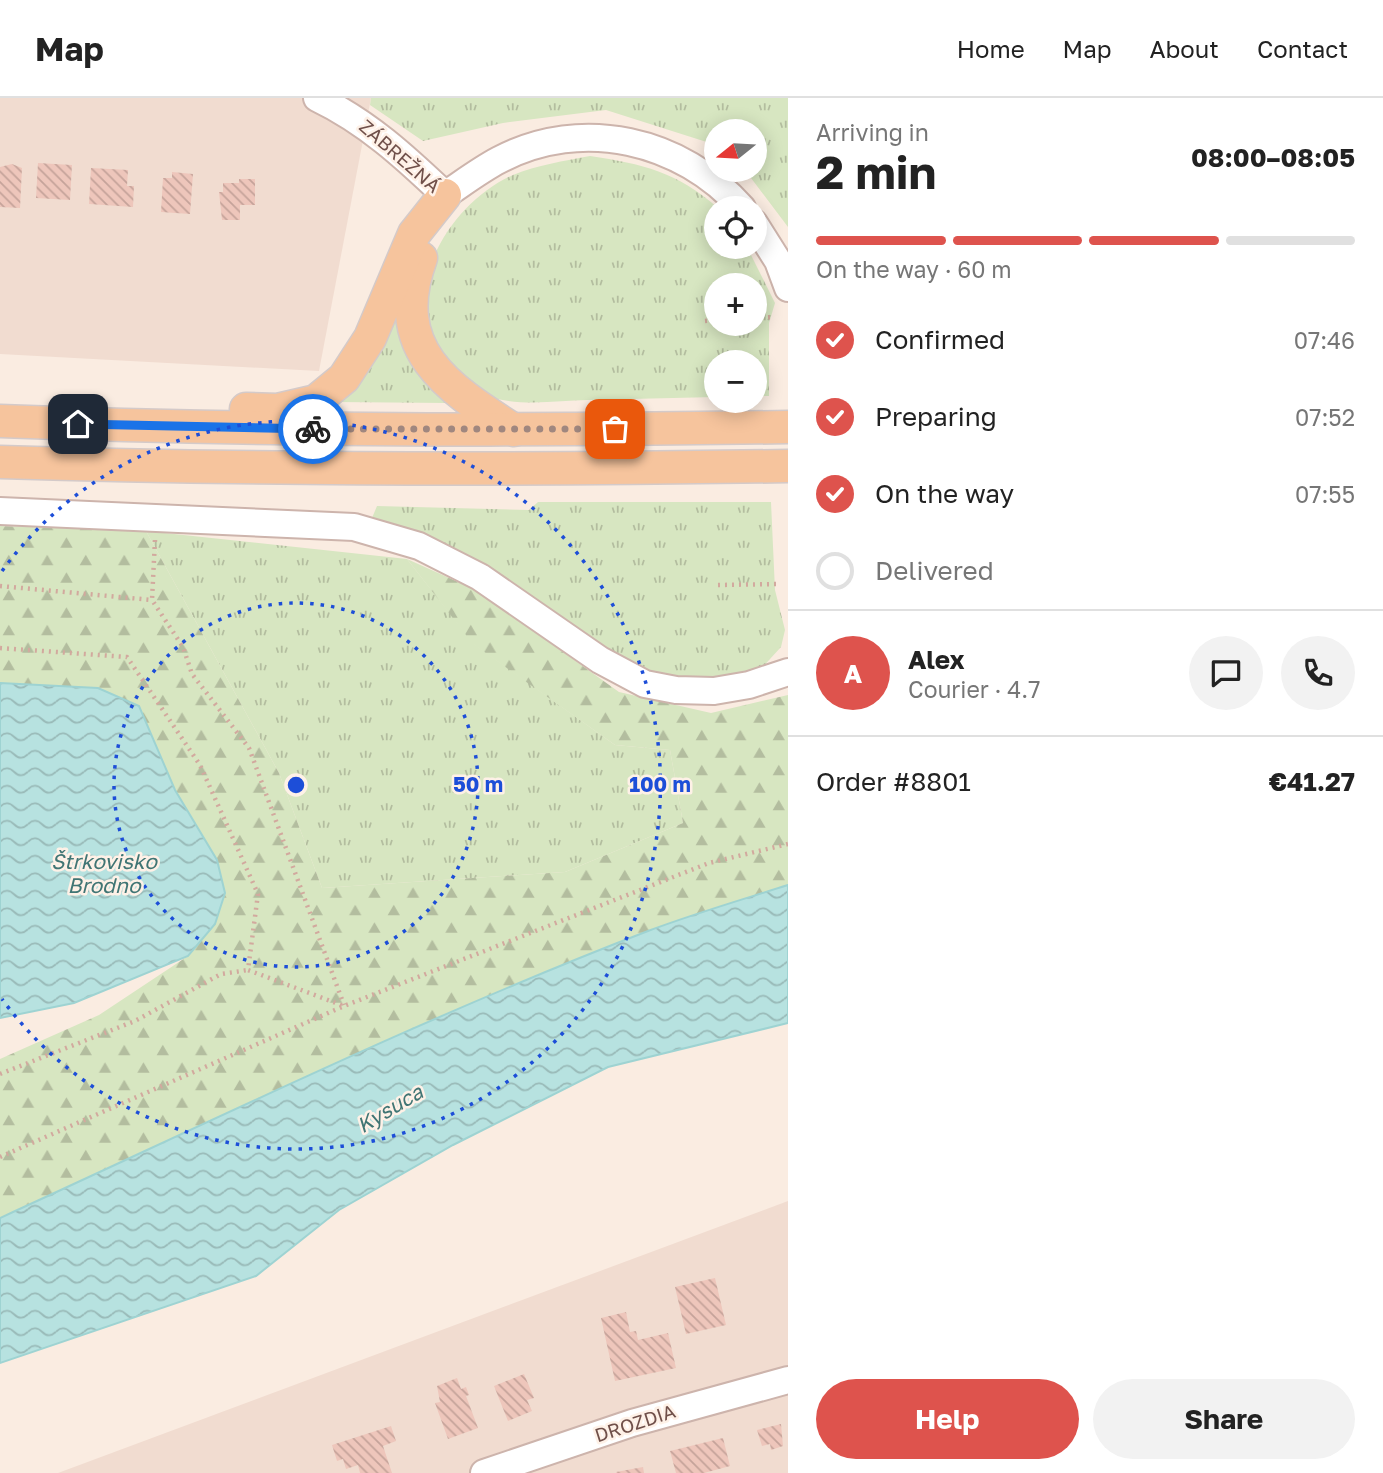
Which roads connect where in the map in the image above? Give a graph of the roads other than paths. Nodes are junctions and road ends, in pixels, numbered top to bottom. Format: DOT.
graph roads {
  1 [pos="317,98"];
  2 [pos="445,195"];
  3 [pos="732,196"];
  4 [pos="767,244"];
  5 [pos="788,288"];
  6 [pos="0,421"];
  7 [pos="156,427"];
  8 [pos="788,427"];
  9 [pos="514,430"];
  10 [pos="0,462"];
  11 [pos="788,467"];
  12 [pos="0,511"];
  13 [pos="788,672"];
  14 [pos="788,1380"];
  15 [pos="484,1473"];
  1 -- 2 [label="street, ZÁBREŽNÁ"];
  2 -- 3 [label="street"];
  2 -- 7 [label="main road"];
  2 -- 9 [label="main road"];
  4 -- 5 [label="street"];
  6 -- 7 [label="main road"];
  7 -- 9 [label="main road"];
  8 -- 9 [label="main road"];
  10 -- 11 [label="main road"];
  12 -- 13 [label="street"];
  14 -- 15 [label="street, DROZDIA"];
}
